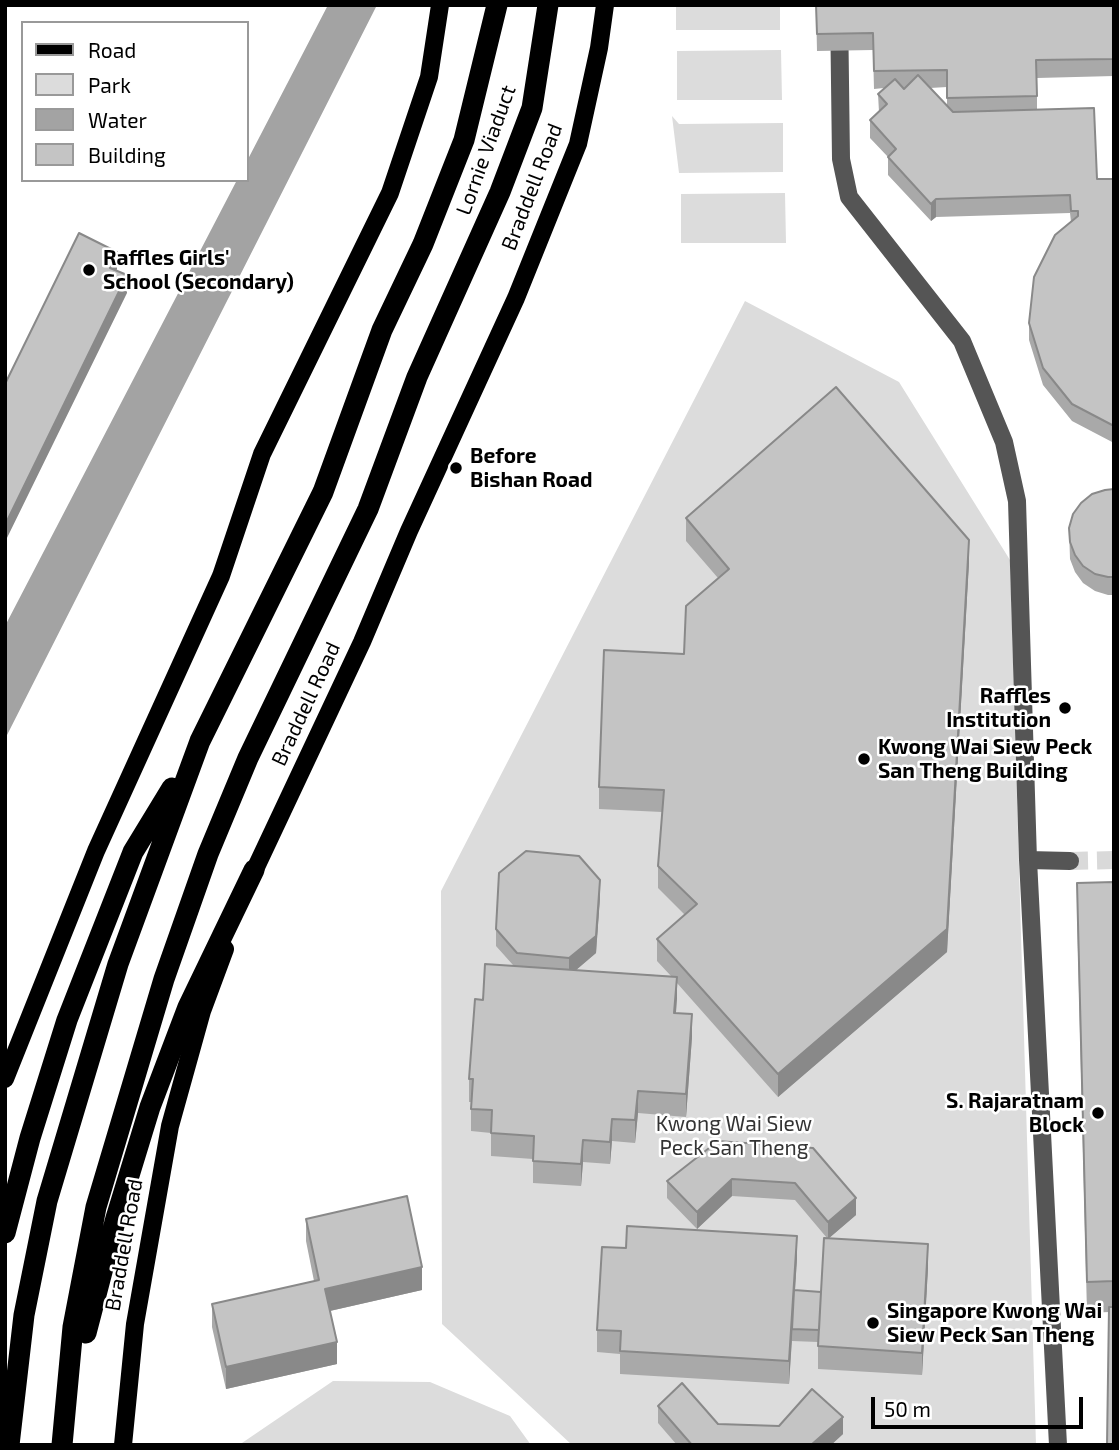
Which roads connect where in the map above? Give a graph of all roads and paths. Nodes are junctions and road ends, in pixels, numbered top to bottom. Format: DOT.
graph roads {
  1 [pos="440,5"];
  2 [pos="497,5"];
  3 [pos="548,5"];
  4 [pos="605,5"];
  5 [pos="839,5"];
  6 [pos="466,268"];
  7 [pos="200,741"];
  8 [pos="1028,860"];
  9 [pos="1070,861"];
  10 [pos="254,870"];
  11 [pos="5,1079"];
  12 [pos="5,1233"];
  13 [pos="9,1445"];
  14 [pos="62,1445"];
  15 [pos="71,1445"];
  16 [pos="123,1445"];
  17 [pos="1058,1445"];
  1 -- 11 [label="main road"];
  2 -- 7 [label="highway, Lornie Viaduct"];
  3 -- 6 [label="highway, Lornie Viaduct"];
  4 -- 10 [label="main road, Braddell Road"];
  5 -- 8 [label="lane"];
  6 -- 14 [label="highway, Braddell Road"];
  7 -- 12 [label="highway"];
  7 -- 13 [label="highway"];
  8 -- 9 [label="lane"];
  8 -- 17 [label="lane"];
  10 -- 15 [label="highway"];
  10 -- 16 [label="main road, Braddell Road"];
}
